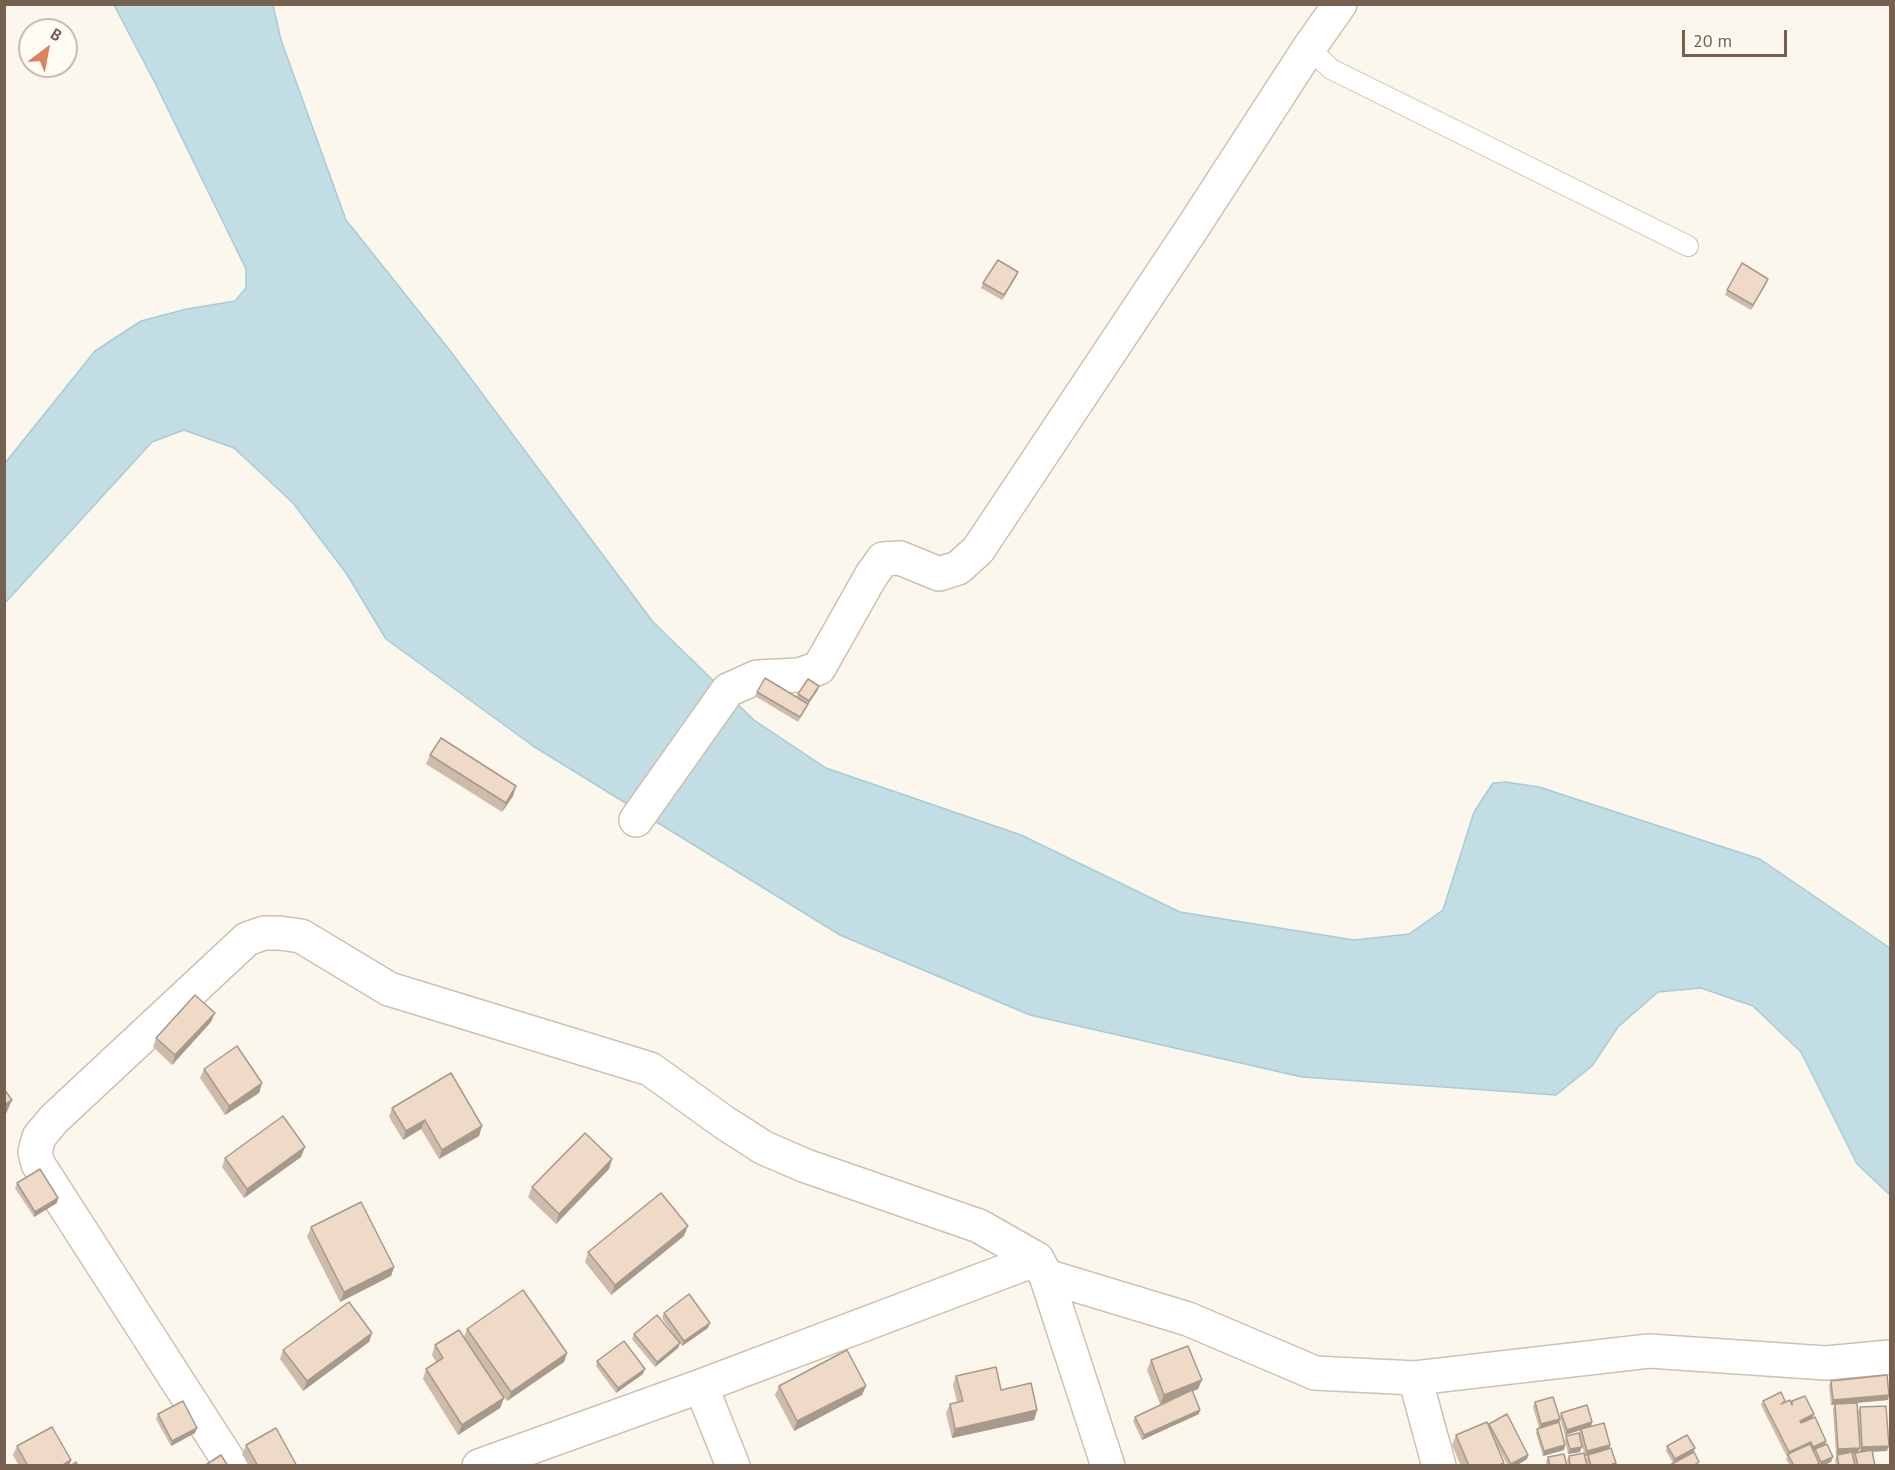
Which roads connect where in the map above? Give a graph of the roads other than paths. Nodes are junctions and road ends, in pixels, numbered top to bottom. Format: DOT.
graph roads {
  1 [pos="1340,4"];
  2 [pos="1309,48"];
  3 [pos="1688,246"];
  4 [pos="636,820"];
  5 [pos="1042,1267"];
  6 [pos="1890,1357"];
  7 [pos="1415,1378"];
  8 [pos="701,1386"];
  9 [pos="232,1466"];
  10 [pos="479,1466"];
  11 [pos="733,1466"];
  12 [pos="1108,1466"];
  13 [pos="1439,1466"];
  1 -- 2 [label="street"];
  2 -- 3 [label="lane"];
  2 -- 4 [label="street"];
  5 -- 7 [label="street"];
  5 -- 8 [label="street"];
  5 -- 9 [label="street"];
  5 -- 12 [label="street"];
  6 -- 7 [label="street"];
  7 -- 13 [label="street"];
  8 -- 10 [label="street"];
  8 -- 11 [label="street"];
}
